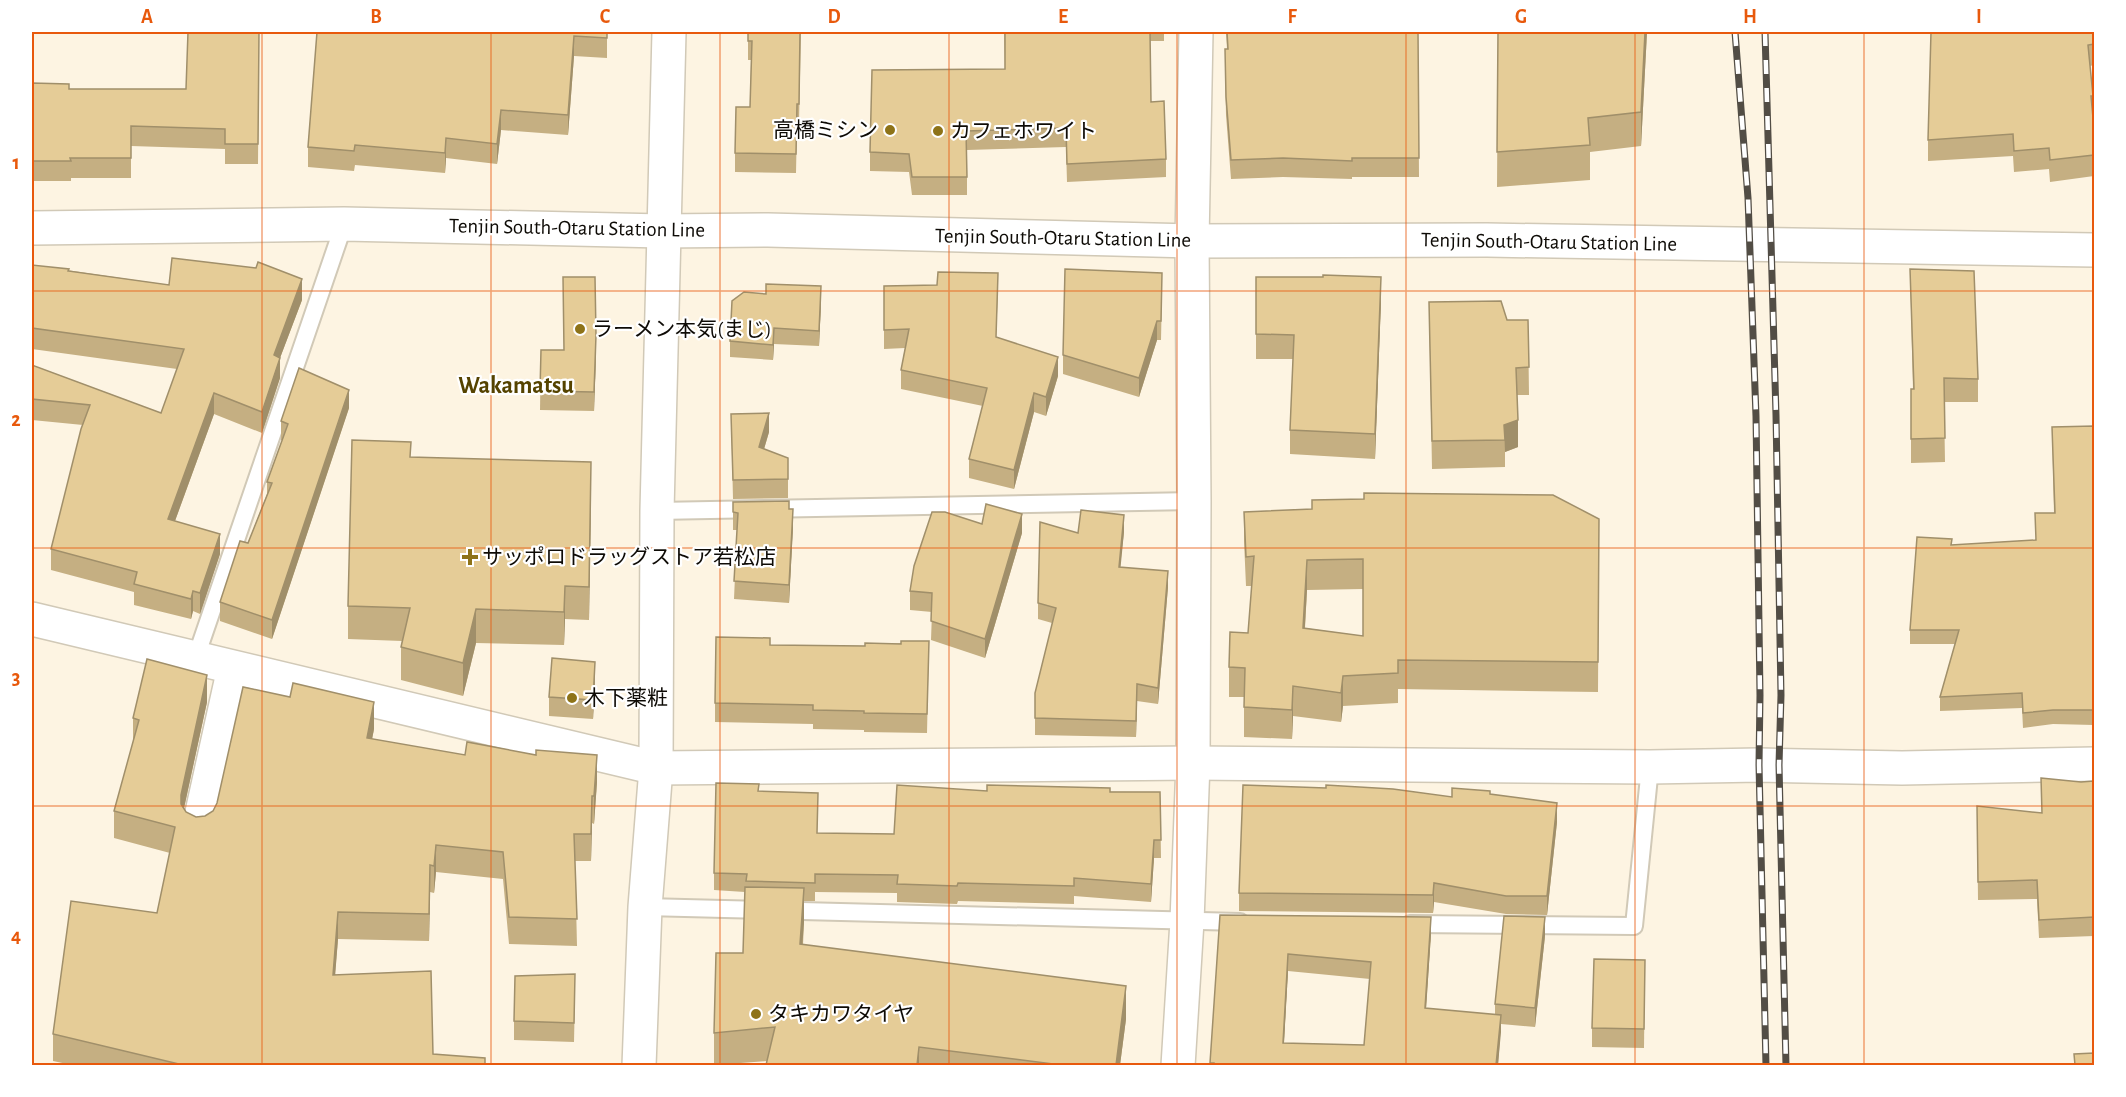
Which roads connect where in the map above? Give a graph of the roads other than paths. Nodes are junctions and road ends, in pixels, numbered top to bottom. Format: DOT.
graph roads {
  1 [pos="669,32"];
  2 [pos="1196,32"];
  3 [pos="344,224"];
  4 [pos="32,228"];
  5 [pos="662,231"];
  6 [pos="1192,241"];
  7 [pos="2094,250"];
  8 [pos="1194,501"];
  9 [pos="657,511"];
  10 [pos="32,619"];
  11 [pos="196,657"];
  12 [pos="234,668"];
  13 [pos="1193,763"];
  14 [pos="2094,764"];
  15 [pos="1650,767"];
  16 [pos="656,768"];
  17 [pos="199,826"];
  18 [pos="645,907"];
  19 [pos="1187,921"];
  20 [pos="1258,922"];
  21 [pos="1399,924"];
  22 [pos="639,1065"];
  23 [pos="1178,1065"];
  1 -- 5 [label="street"];
  2 -- 6 [label="street"];
  3 -- 4 [label="street, Tenjin South-Otaru Station Line"];
  3 -- 5 [label="street, Tenjin South-Otaru Station Line"];
  3 -- 11 [label="lane"];
  5 -- 6 [label="street, Tenjin South-Otaru Station Line"];
  5 -- 9 [label="street"];
  6 -- 7 [label="street, Tenjin South-Otaru Station Line"];
  6 -- 8 [label="street"];
  8 -- 9 [label="lane"];
  8 -- 13 [label="street"];
  9 -- 16 [label="street"];
  10 -- 11 [label="street"];
  11 -- 12 [label="street"];
  12 -- 16 [label="street"];
  12 -- 17 [label="street"];
  13 -- 15 [label="street"];
  13 -- 16 [label="street"];
  13 -- 19 [label="street"];
  14 -- 15 [label="street"];
  15 -- 21 [label="lane"];
  16 -- 18 [label="street"];
  18 -- 19 [label="lane"];
  18 -- 22 [label="street"];
  19 -- 20 [label="lane"];
  19 -- 23 [label="street"];
}
